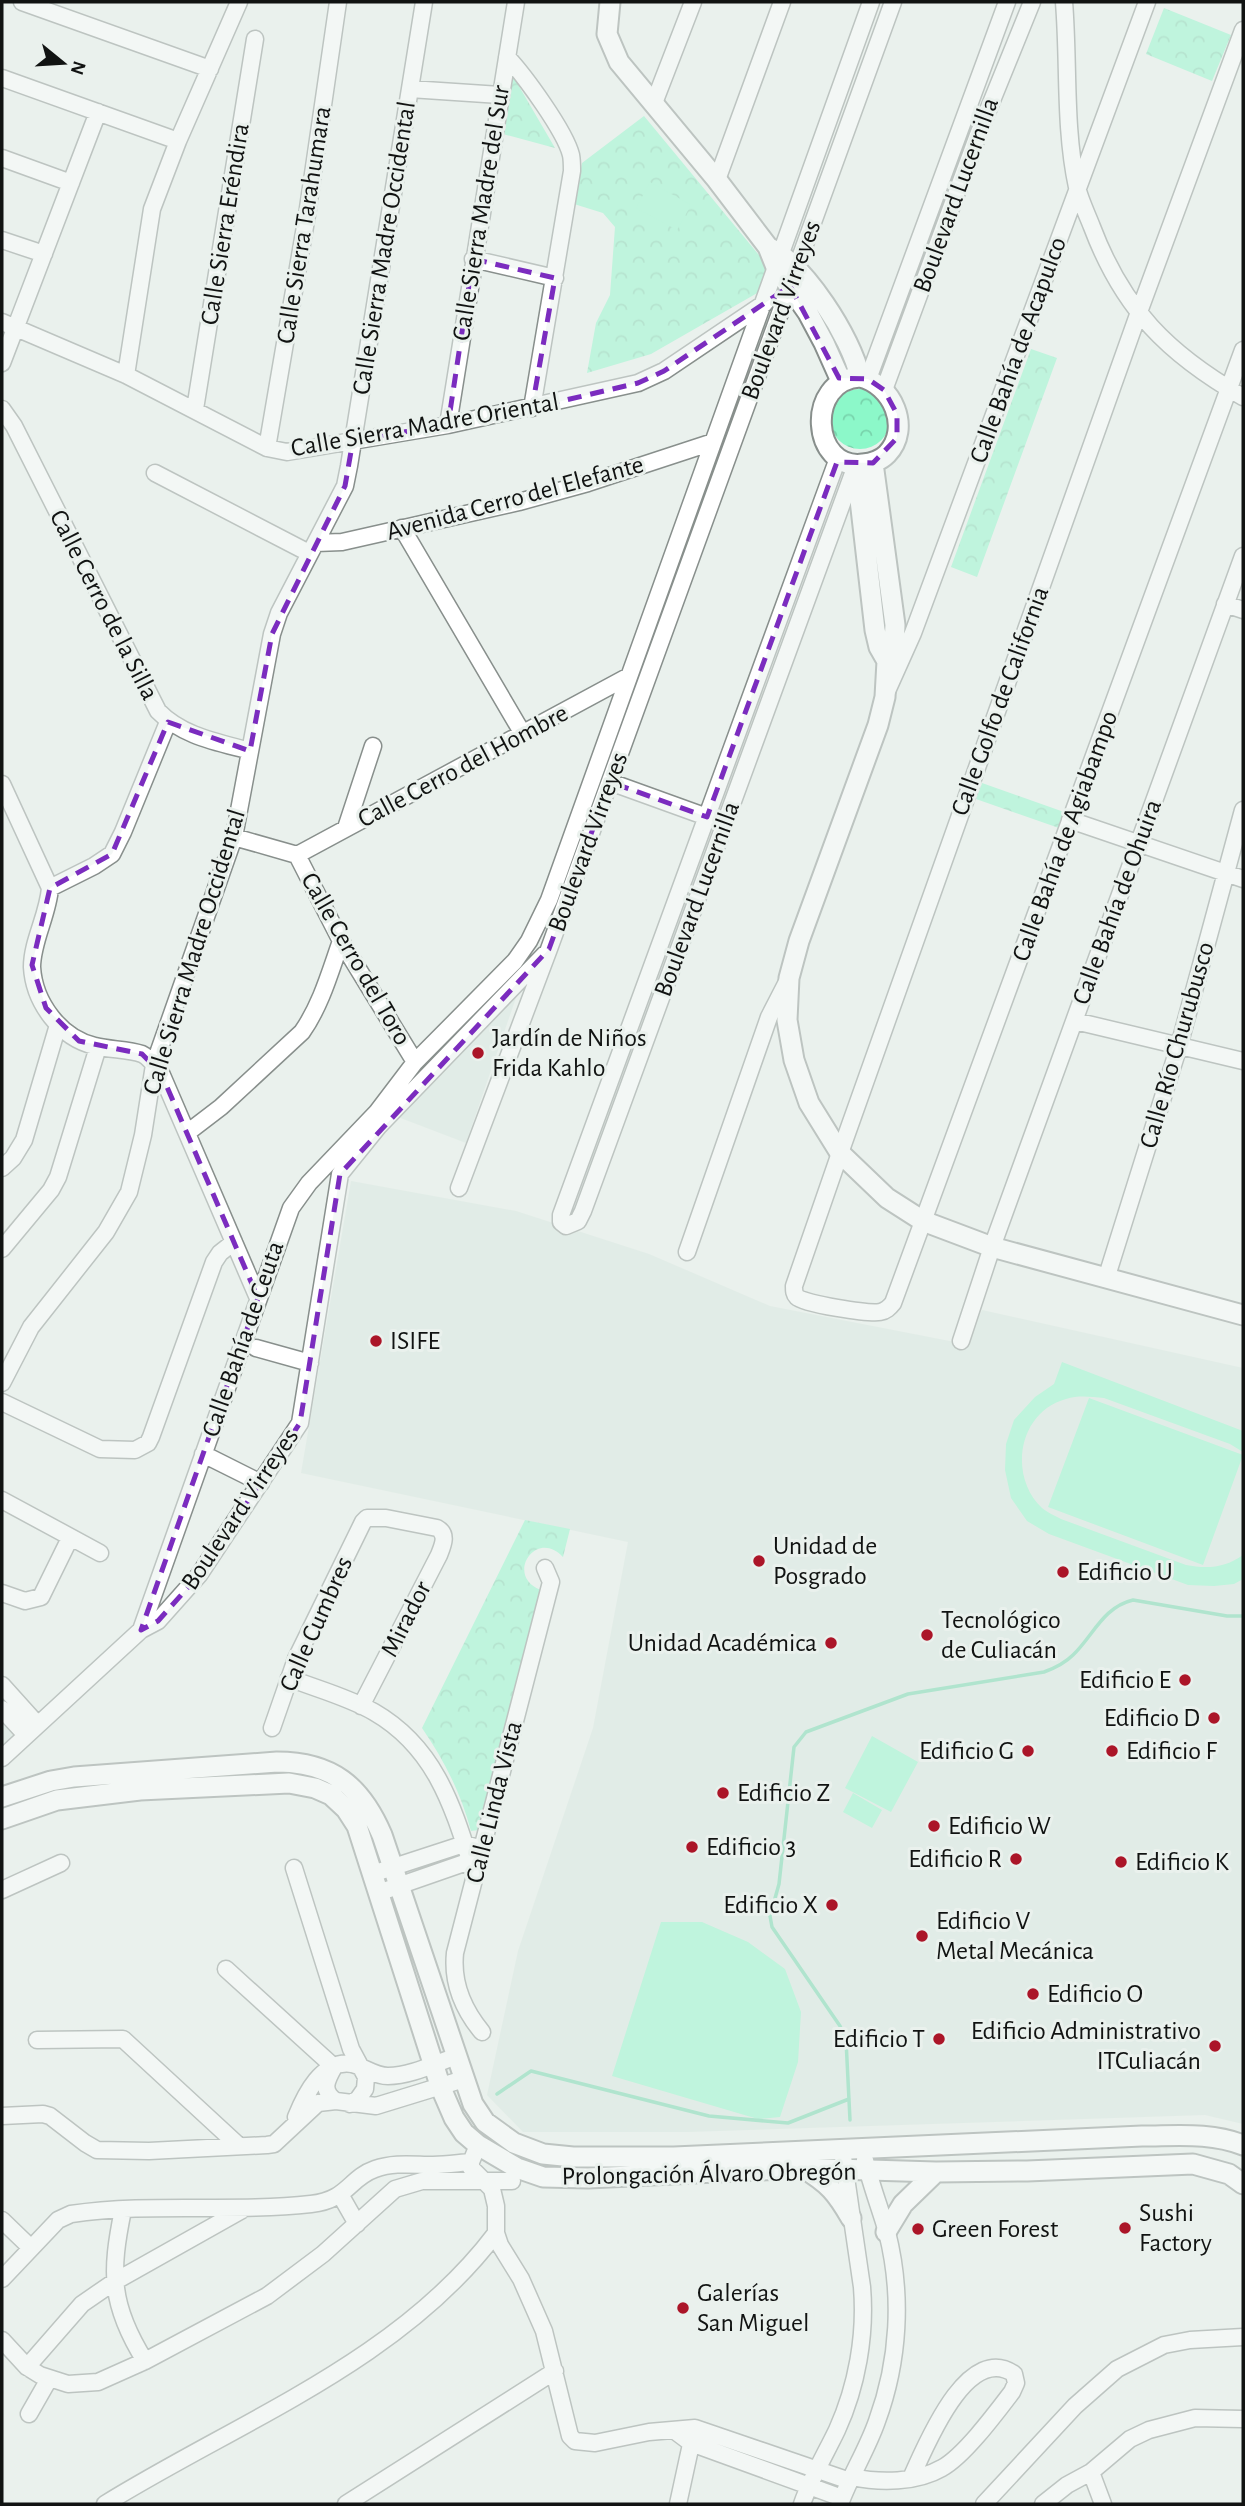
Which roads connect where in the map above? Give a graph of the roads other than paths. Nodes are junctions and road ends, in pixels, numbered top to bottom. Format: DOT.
graph roads {
  1 [pos="22,2"];
  2 [pos="239,2"];
  3 [pos="338,2"];
  4 [pos="424,2"];
  5 [pos="516,2"];
  6 [pos="610,2"];
  7 [pos="693,2"];
  8 [pos="782,2"];
  9 [pos="871,2"];
  10 [pos="893,2"];
  11 [pos="1007,2"];
  12 [pos="1032,2"];
  13 [pos="1064,2"];
  14 [pos="1147,2"];
  15 [pos="1243,30"];
  16 [pos="255,39"];
  17 [pos="507,57"];
  18 [pos="210,69"];
  19 [pos="2,78"];
  20 [pos="410,89"];
  21 [pos="500,95"];
  22 [pos="654,103"];
  23 [pos="98,112"];
  24 [pos="178,141"];
  25 [pos="2,158"];
  26 [pos="717,180"];
  27 [pos="71,183"];
  28 [pos="1078,189"];
  29 [pos="2,240"];
  30 [pos="44,254"];
  31 [pos="775,256"];
  32 [pos="473,259"];
  33 [pos="793,277"];
  34 [pos="555,278"];
  35 [pos="763,304"];
  36 [pos="1139,312"];
  37 [pos="9,324"];
  38 [pos="1243,350"];
  39 [pos="2,363"];
  40 [pos="126,375"];
  41 [pos="841,381"];
  42 [pos="871,382"];
  43 [pos="1236,393"];
  44 [pos="532,408"];
  45 [pos="2,409"];
  46 [pos="195,409"];
  47 [pos="448,425"];
  48 [pos="353,440"];
  49 [pos="713,442"];
  50 [pos="267,448"];
  51 [pos="856,462"];
  52 [pos="155,473"];
  53 [pos="402,528"];
  54 [pos="312,548"];
  55 [pos="1243,556"];
  56 [pos="1225,604"];
  57 [pos="1243,610"];
  58 [pos="629,676"];
  59 [pos="885,697"];
  60 [pos="168,722"];
  61 [pos="523,734"];
  62 [pos="373,746"];
  63 [pos="250,751"];
  64 [pos="610,782"];
  65 [pos="2,784"];
  66 [pos="1243,810"];
  67 [pos="707,817"];
  68 [pos="1070,820"];
  69 [pos="346,828"];
  70 [pos="234,837"];
  71 [pos="1138,843"];
  72 [pos="297,855"];
  73 [pos="1227,873"];
  74 [pos="1243,879"];
  75 [pos="48,885"];
  76 [pos="341,941"];
  77 [pos="529,941"];
  78 [pos="549,949"];
  79 [pos="789,978"];
  80 [pos="503,985"];
  81 [pos="1075,1021"];
  82 [pos="58,1025"];
  83 [pos="1179,1046"];
  84 [pos="98,1047"];
  85 [pos="1243,1061"];
  86 [pos="415,1062"];
  87 [pos="154,1065"];
  88 [pos="187,1133"];
  89 [pos="840,1153"];
  90 [pos="2,1168"];
  91 [pos="459,1188"];
  92 [pos="923,1220"];
  93 [pos="234,1242"];
  94 [pos="992,1247"];
  95 [pos="2,1249"];
  96 [pos="687,1252"];
  97 [pos="1106,1279"];
  98 [pos="258,1298"];
  99 [pos="877,1313"];
  100 [pos="1243,1315"];
  101 [pos="961,1341"];
  102 [pos="256,1349"];
  103 [pos="310,1363"];
  104 [pos="2,1383"];
  105 [pos="2,1402"];
  106 [pos="203,1454"];
  107 [pos="261,1483"];
  108 [pos="2,1500"];
  109 [pos="363,1522"];
  110 [pos="70,1538"];
  111 [pos="100,1553"];
  112 [pos="545,1568"];
  113 [pos="2,1593"];
  114 [pos="141,1630"];
  115 [pos="289,1678"];
  116 [pos="2,1685"];
  117 [pos="361,1706"];
  118 [pos="2,1709"];
  119 [pos="272,1728"];
  120 [pos="32,1730"];
  121 [pos="2,1758"];
  122 [pos="2,1797"];
  123 [pos="2,1819"];
  124 [pos="464,1843"];
  125 [pos="483,1849"];
  126 [pos="61,1863"];
  127 [pos="394,1866"];
  128 [pos="295,1868"];
  129 [pos="473,1869"];
  130 [pos="372,1874"];
  131 [pos="400,1885"];
  132 [pos="2,1890"];
  133 [pos="379,1894"];
  134 [pos="226,1969"];
  135 [pos="481,2032"];
  136 [pos="37,2040"];
  137 [pos="457,2056"];
  138 [pos="433,2064"];
  139 [pos="334,2067"];
  140 [pos="360,2067"];
  141 [pos="464,2079"];
  142 [pos="441,2088"];
  143 [pos="343,2103"];
  144 [pos="2,2116"];
  145 [pos="294,2124"];
  146 [pos="1243,2145"];
  147 [pos="239,2147"];
  148 [pos="863,2147"];
  149 [pos="842,2148"];
  150 [pos="474,2154"];
  151 [pos="802,2168"];
  152 [pos="845,2170"];
  153 [pos="867,2170"];
  154 [pos="936,2172"];
  155 [pos="515,2174"];
  156 [pos="466,2181"];
  157 [pos="486,2181"];
  158 [pos="1243,2184"];
  159 [pos="341,2196"];
  160 [pos="244,2209"];
  161 [pos="123,2210"];
  162 [pos="497,2211"];
  163 [pos="851,2218"];
  164 [pos="2,2220"];
  165 [pos="357,2224"];
  166 [pos="886,2232"];
  167 [pos="496,2233"];
  168 [pos="31,2248"];
  169 [pos="2,2279"];
  170 [pos="114,2282"];
  171 [pos="1243,2337"];
  172 [pos="2,2341"];
  173 [pos="145,2361"];
  174 [pos="27,2367"];
  175 [pos="555,2371"];
  176 [pos="49,2379"];
  177 [pos="29,2414"];
  178 [pos="1243,2419"];
  179 [pos="693,2436"];
  180 [pos="817,2469"];
  181 [pos="1091,2472"];
  182 [pos="911,2478"];
  183 [pos="851,2479"];
  184 [pos="809,2486"];
  185 [pos="841,2501"];
  186 [pos="105,2504"];
  187 [pos="346,2504"];
  188 [pos="678,2504"];
  189 [pos="802,2504"];
  190 [pos="984,2504"];
  191 [pos="1043,2504"];
  192 [pos="1103,2504"];
  1 -- 18 [label="street"];
  2 -- 18 [label="street"];
  3 -- 50 [label="street, Calle Sierra Tarahumara"];
  4 -- 20 [label="street, Calle Sierra Madre Occidental"];
  5 -- 17 [label="street, Calle Sierra Madre del Sur"];
  6 -- 22 [label="main road"];
  7 -- 22 [label="street"];
  8 -- 26 [label="street"];
  9 -- 31 [label="street, Boulevard Virreyes"];
  10 -- 33 [label="street, Boulevard Virreyes"];
  11 -- 42 [label="street, Boulevard Lucernilla"];
  12 -- 42 [label="street, Boulevard Lucernilla"];
  13 -- 28 [label="street"];
  14 -- 28 [label="street, Calle Bahía de Acapulco"];
  15 -- 36 [label="street, Calle Golfo de California"];
  16 -- 46 [label="street, Calle Sierra Eréndira"];
  17 -- 21 [label="street, Calle Sierra Madre del Sur"];
  17 -- 34 [label="street"];
  18 -- 24 [label="street"];
  19 -- 23 [label="street"];
  20 -- 21 [label="street"];
  20 -- 48 [label="street, Calle Sierra Madre Occidental"];
  21 -- 32 [label="street, Calle Sierra Madre del Sur"];
  22 -- 26 [label="main road"];
  23 -- 24 [label="street"];
  23 -- 27 [label="street"];
  24 -- 40 [label="street"];
  25 -- 27 [label="street"];
  26 -- 31 [label="main road"];
  27 -- 30 [label="street"];
  28 -- 36 [label="street"];
  28 -- 59 [label="street, Calle Bahía de Acapulco"];
  29 -- 30 [label="street"];
  30 -- 37 [label="street"];
  31 -- 33 [label="main road"];
  31 -- 35 [label="street, Boulevard Virreyes"];
  32 -- 34 [label="street"];
  32 -- 47 [label="street, Calle Sierra Madre del Sur"];
  33 -- 35 [label="street, Calle Sierra Madre Oriental"];
  33 -- 41 [label="main road"];
  33 -- 42 [label="main road"];
  33 -- 64 [label="street, Boulevard Virreyes"];
  34 -- 44 [label="street"];
  35 -- 44 [label="street, Calle Sierra Madre Oriental"];
  35 -- 49 [label="street, Boulevard Virreyes"];
  36 -- 43 [label="street"];
  36 -- 89 [label="street, Calle Golfo de California"];
  37 -- 39 [label="street"];
  37 -- 40 [label="street, Calle Sierra Madre Oriental"];
  38 -- 43 [label="street, Calle Bahía de Agiabampo"];
  40 -- 46 [label="street, Calle Sierra Madre Oriental"];
  41 -- 42 [label="main road"];
  41 -- 51 [label="main road"];
  42 -- 51 [label="main road"];
  43 -- 68 [label="street, Calle Bahía de Agiabampo"];
  44 -- 47 [label="street, Calle Sierra Madre Oriental"];
  45 -- 60 [label="street, Calle Cerro de la Silla"];
  46 -- 50 [label="street, Calle Sierra Madre Oriental"];
  47 -- 48 [label="street, Calle Sierra Madre Oriental"];
  48 -- 50 [label="street, Calle Sierra Madre Oriental"];
  48 -- 54 [label="street, Calle Sierra Madre Occidental"];
  49 -- 53 [label="street, Avenida Cerro del Elefante"];
  49 -- 58 [label="street, Boulevard Virreyes"];
  51 -- 59 [label="main road"];
  51 -- 67 [label="street, Boulevard Lucernilla"];
  51 -- 67 [label="street, Boulevard Lucernilla"];
  52 -- 54 [label="street"];
  53 -- 54 [label="street, Avenida Cerro del Elefante"];
  53 -- 61 [label="street"];
  54 -- 63 [label="street, Calle Sierra Madre Occidental"];
  55 -- 56 [label="street, Calle Bahía de Ohuira"];
  56 -- 57 [label="street"];
  56 -- 71 [label="street, Calle Bahía de Ohuira"];
  58 -- 61 [label="street, Calle Cerro del Hombre"];
  58 -- 77 [label="street, Boulevard Virreyes"];
  59 -- 79 [label="main road"];
  60 -- 63 [label="street, Calle Cerro de la Silla"];
  60 -- 75 [label="street"];
  61 -- 69 [label="street, Calle Cerro del Hombre"];
  62 -- 69 [label="street"];
  63 -- 70 [label="street, Calle Sierra Madre Occidental"];
  64 -- 67 [label="street"];
  64 -- 78 [label="street, Boulevard Virreyes"];
  65 -- 75 [label="street"];
  66 -- 73 [label="street, Calle Río Churubusco"];
  68 -- 71 [label="street"];
  68 -- 92 [label="street, Calle Bahía de Agiabampo"];
  69 -- 72 [label="street, Calle Cerro del Hombre"];
  70 -- 72 [label="street"];
  70 -- 87 [label="street, Calle Sierra Madre Occidental"];
  71 -- 73 [label="street"];
  71 -- 81 [label="street, Calle Bahía de Ohuira"];
  72 -- 76 [label="street, Calle Cerro del Toro"];
  73 -- 74 [label="street"];
  73 -- 83 [label="street, Calle Río Churubusco"];
  75 -- 82 [label="street"];
  76 -- 86 [label="street, Calle Cerro del Toro"];
  76 -- 88 [label="street"];
  77 -- 80 [label="street, Calle Bahía de Ceuta"];
  78 -- 80 [label="street, Boulevard Virreyes"];
  78 -- 91 [label="street"];
  79 -- 89 [label="main road"];
  79 -- 96 [label="street"];
  80 -- 86 [label="street, Calle Bahía de Ceuta"];
  80 -- 103 [label="street, Boulevard Virreyes"];
  81 -- 83 [label="street"];
  81 -- 94 [label="street, Calle Bahía de Ohuira"];
  82 -- 84 [label="street"];
  82 -- 90 [label="street"];
  83 -- 85 [label="street"];
  83 -- 97 [label="street, Calle Río Churubusco"];
  84 -- 87 [label="street"];
  84 -- 95 [label="street"];
  86 -- 98 [label="street, Calle Bahía de Ceuta"];
  87 -- 88 [label="street"];
  87 -- 104 [label="street, Calle Sierra Madre Occidental"];
  88 -- 93 [label="street"];
  89 -- 92 [label="main road"];
  89 -- 99 [label="street, Calle Golfo de California"];
  92 -- 94 [label="main road"];
  92 -- 99 [label="street, Calle Bahía de Agiabampo"];
  93 -- 98 [label="street"];
  93 -- 105 [label="street"];
  94 -- 97 [label="main road"];
  94 -- 101 [label="street, Calle Bahía de Ohuira"];
  97 -- 100 [label="main road"];
  98 -- 106 [label="street, Calle Bahía de Ceuta"];
  102 -- 103 [label="street"];
  103 -- 107 [label="street, Boulevard Virreyes"];
  106 -- 107 [label="street"];
  106 -- 114 [label="street, Calle Bahía de Ceuta"];
  107 -- 114 [label="street, Boulevard Virreyes"];
  108 -- 110 [label="street"];
  109 -- 115 [label="street, Calle Cumbres"];
  109 -- 117 [label="street, Mirador"];
  110 -- 111 [label="street"];
  110 -- 113 [label="street"];
  112 -- 125 [label="street, Calle Linda Vista"];
  114 -- 120 [label="street, Calle Bahía de Ceuta"];
  115 -- 117 [label="street"];
  115 -- 119 [label="street, Calle Cumbres"];
  116 -- 120 [label="street"];
  117 -- 124 [label="street"];
  118 -- 120 [label="street"];
  120 -- 121 [label="street, Calle Bahía de Ceuta"];
  122 -- 127 [label="main road, Prolongación Álvaro Obregón"];
  123 -- 130 [label="main road, Prolongación Álvaro Obregón"];
  124 -- 125 [label="street"];
  124 -- 127 [label="street"];
  124 -- 129 [label="street"];
  125 -- 129 [label="street"];
  126 -- 132 [label="street"];
  127 -- 130 [label="street"];
  127 -- 131 [label="main road, Prolongación Álvaro Obregón"];
  128 -- 140 [label="street"];
  129 -- 131 [label="street"];
  129 -- 135 [label="street, Calle Linda Vista"];
  130 -- 133 [label="main road, Prolongación Álvaro Obregón"];
  131 -- 133 [label="street"];
  131 -- 137 [label="main road, Prolongación Álvaro Obregón"];
  133 -- 138 [label="main road, Prolongación Álvaro Obregón"];
  134 -- 139 [label="street"];
  136 -- 147 [label="street"];
  137 -- 138 [label="street"];
  137 -- 141 [label="main road, Prolongación Álvaro Obregón"];
  138 -- 140 [label="street"];
  138 -- 142 [label="main road, Prolongación Álvaro Obregón"];
  139 -- 140 [label="street"];
  139 -- 143 [label="street"];
  139 -- 145 [label="street"];
  140 -- 143 [label="street"];
  141 -- 142 [label="street"];
  141 -- 149 [label="main road, Prolongación Álvaro Obregón"];
  142 -- 143 [label="street"];
  142 -- 150 [label="main road, Prolongación Álvaro Obregón"];
  143 -- 145 [label="street"];
  144 -- 147 [label="street"];
  145 -- 147 [label="street"];
  146 -- 148 [label="main road, Prolongación Álvaro Obregón"];
  148 -- 149 [label="main road, Prolongación Álvaro Obregón"];
  148 -- 153 [label="street"];
  149 -- 152 [label="street"];
  150 -- 155 [label="main road, Prolongación Álvaro Obregón"];
  150 -- 157 [label="street"];
  150 -- 159 [label="street"];
  151 -- 152 [label="main road, Prolongación Álvaro Obregón"];
  151 -- 155 [label="main road, Prolongación Álvaro Obregón"];
  151 -- 163 [label="main road"];
  152 -- 153 [label="main road, Prolongación Álvaro Obregón"];
  152 -- 163 [label="street"];
  153 -- 154 [label="main road, Prolongación Álvaro Obregón"];
  153 -- 166 [label="street"];
  154 -- 158 [label="main road, Prolongación Álvaro Obregón"];
  154 -- 166 [label="main road"];
  155 -- 157 [label="street"];
  155 -- 162 [label="street"];
  156 -- 157 [label="street"];
  156 -- 162 [label="street"];
  156 -- 165 [label="street"];
  157 -- 162 [label="street"];
  159 -- 160 [label="street"];
  159 -- 165 [label="street"];
  160 -- 161 [label="street"];
  160 -- 170 [label="street"];
  161 -- 168 [label="street"];
  161 -- 170 [label="street"];
  162 -- 167 [label="street"];
  163 -- 180 [label="street"];
  164 -- 168 [label="street"];
  165 -- 173 [label="street"];
  166 -- 183 [label="street"];
  167 -- 175 [label="street"];
  167 -- 186 [label="street"];
  168 -- 169 [label="street"];
  170 -- 173 [label="street"];
  170 -- 174 [label="street"];
  171 -- 190 [label="street"];
  172 -- 174 [label="street"];
  173 -- 176 [label="street"];
  174 -- 176 [label="street"];
  175 -- 179 [label="street"];
  175 -- 187 [label="street"];
  176 -- 177 [label="street"];
  178 -- 181 [label="street"];
  179 -- 180 [label="street"];
  179 -- 184 [label="street"];
  179 -- 188 [label="street"];
  180 -- 183 [label="street"];
  180 -- 184 [label="street"];
  181 -- 191 [label="street"];
  181 -- 192 [label="street"];
  182 -- 182 [label="street"];
  182 -- 183 [label="street"];
  183 -- 185 [label="street"];
  184 -- 185 [label="street"];
  184 -- 189 [label="street"];
}
